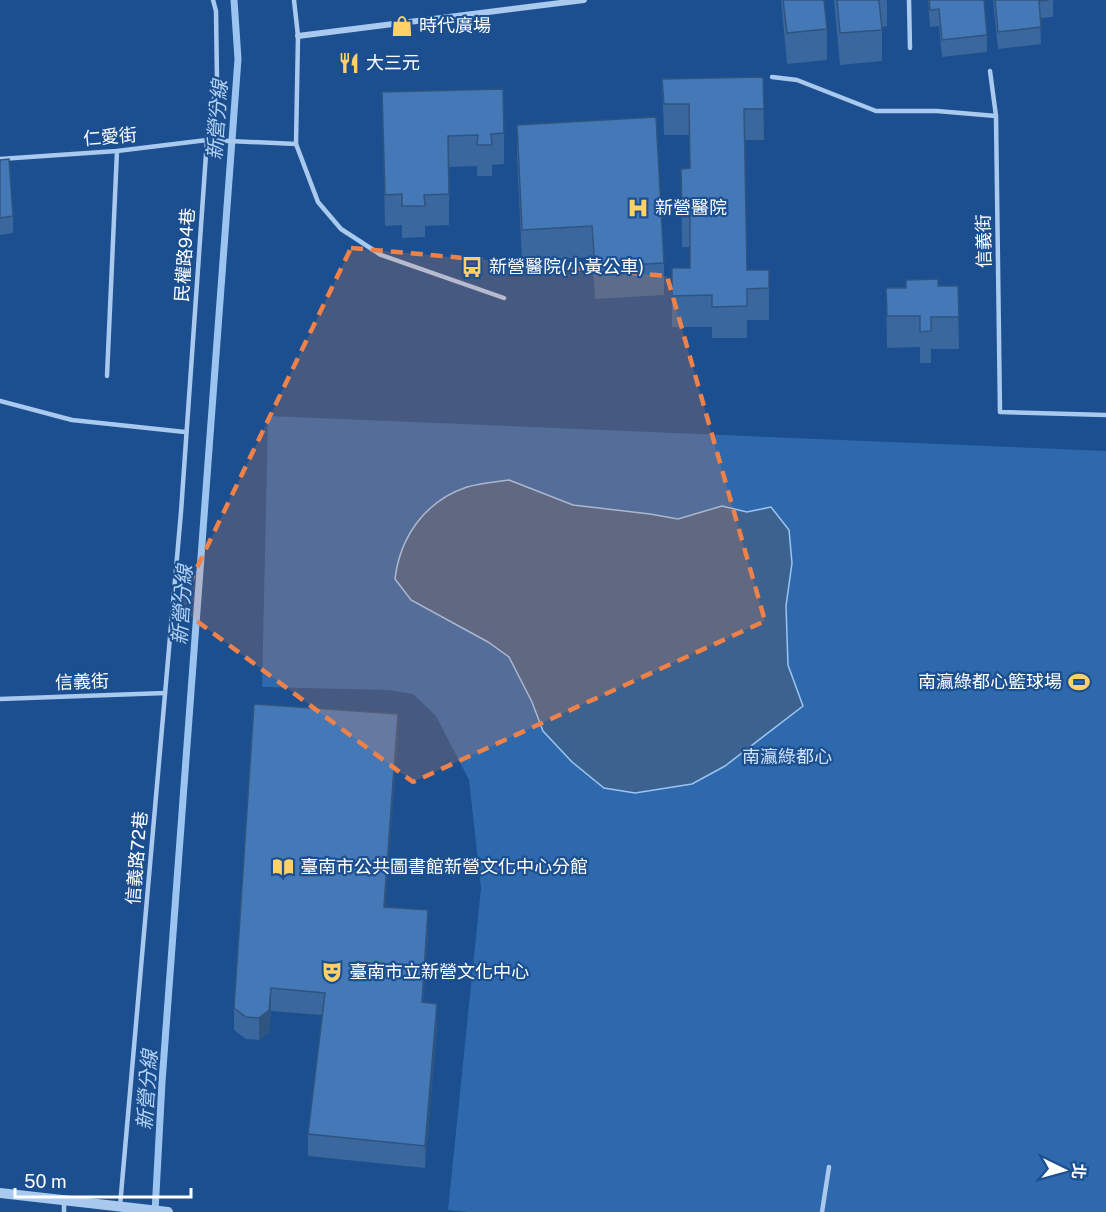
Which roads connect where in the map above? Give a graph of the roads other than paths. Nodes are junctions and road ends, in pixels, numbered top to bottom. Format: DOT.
graph roads {
  1 [pos="213,0"];
  2 [pos="294,0"];
  3 [pos="584,0"];
  4 [pos="909,0"];
  5 [pos="298,36"];
  6 [pos="910,48"];
  7 [pos="990,71"];
  8 [pos="772,77"];
  9 [pos="996,116"];
  10 [pos="207,140"];
  11 [pos="296,144"];
  12 [pos="117,152"];
  13 [pos="0,159"];
  14 [pos="504,298"];
  15 [pos="107,376"];
  16 [pos="0,401"];
  17 [pos="1106,415"];
  18 [pos="185,432"];
  19 [pos="181,512"];
  20 [pos="165,693"];
  21 [pos="0,699"];
  22 [pos="829,1167"];
  23 [pos="0,1193"];
  24 [pos="64,1206"];
  25 [pos="120,1206"];
  26 [pos="168,1212"];
  27 [pos="822,1212"];
  1 -- 10 [label="lane, 民權路94巷"];
  2 -- 5 [label="lane"];
  3 -- 5 [label="street"];
  4 -- 6 [label="lane"];
  5 -- 11 [label="lane"];
  7 -- 9 [label="lane, 信義街"];
  8 -- 9 [label="lane"];
  9 -- 17 [label="lane, 信義街"];
  10 -- 11 [label="lane, 仁愛街"];
  10 -- 12 [label="lane, 仁愛街"];
  10 -- 18 [label="lane, 民權路94巷"];
  11 -- 14 [label="lane"];
  12 -- 13 [label="lane, 仁愛街"];
  12 -- 15 [label="lane"];
  16 -- 18 [label="lane"];
  18 -- 19 [label="lane, 民權路94巷"];
  19 -- 20 [label="lane, 信義路72巷"];
  20 -- 21 [label="lane, 信義街"];
  20 -- 25 [label="lane, 信義路72巷"];
  22 -- 27 [label="lane"];
  23 -- 24 [label="street"];
  24 -- 25 [label="street"];
  25 -- 26 [label="street"];
}
